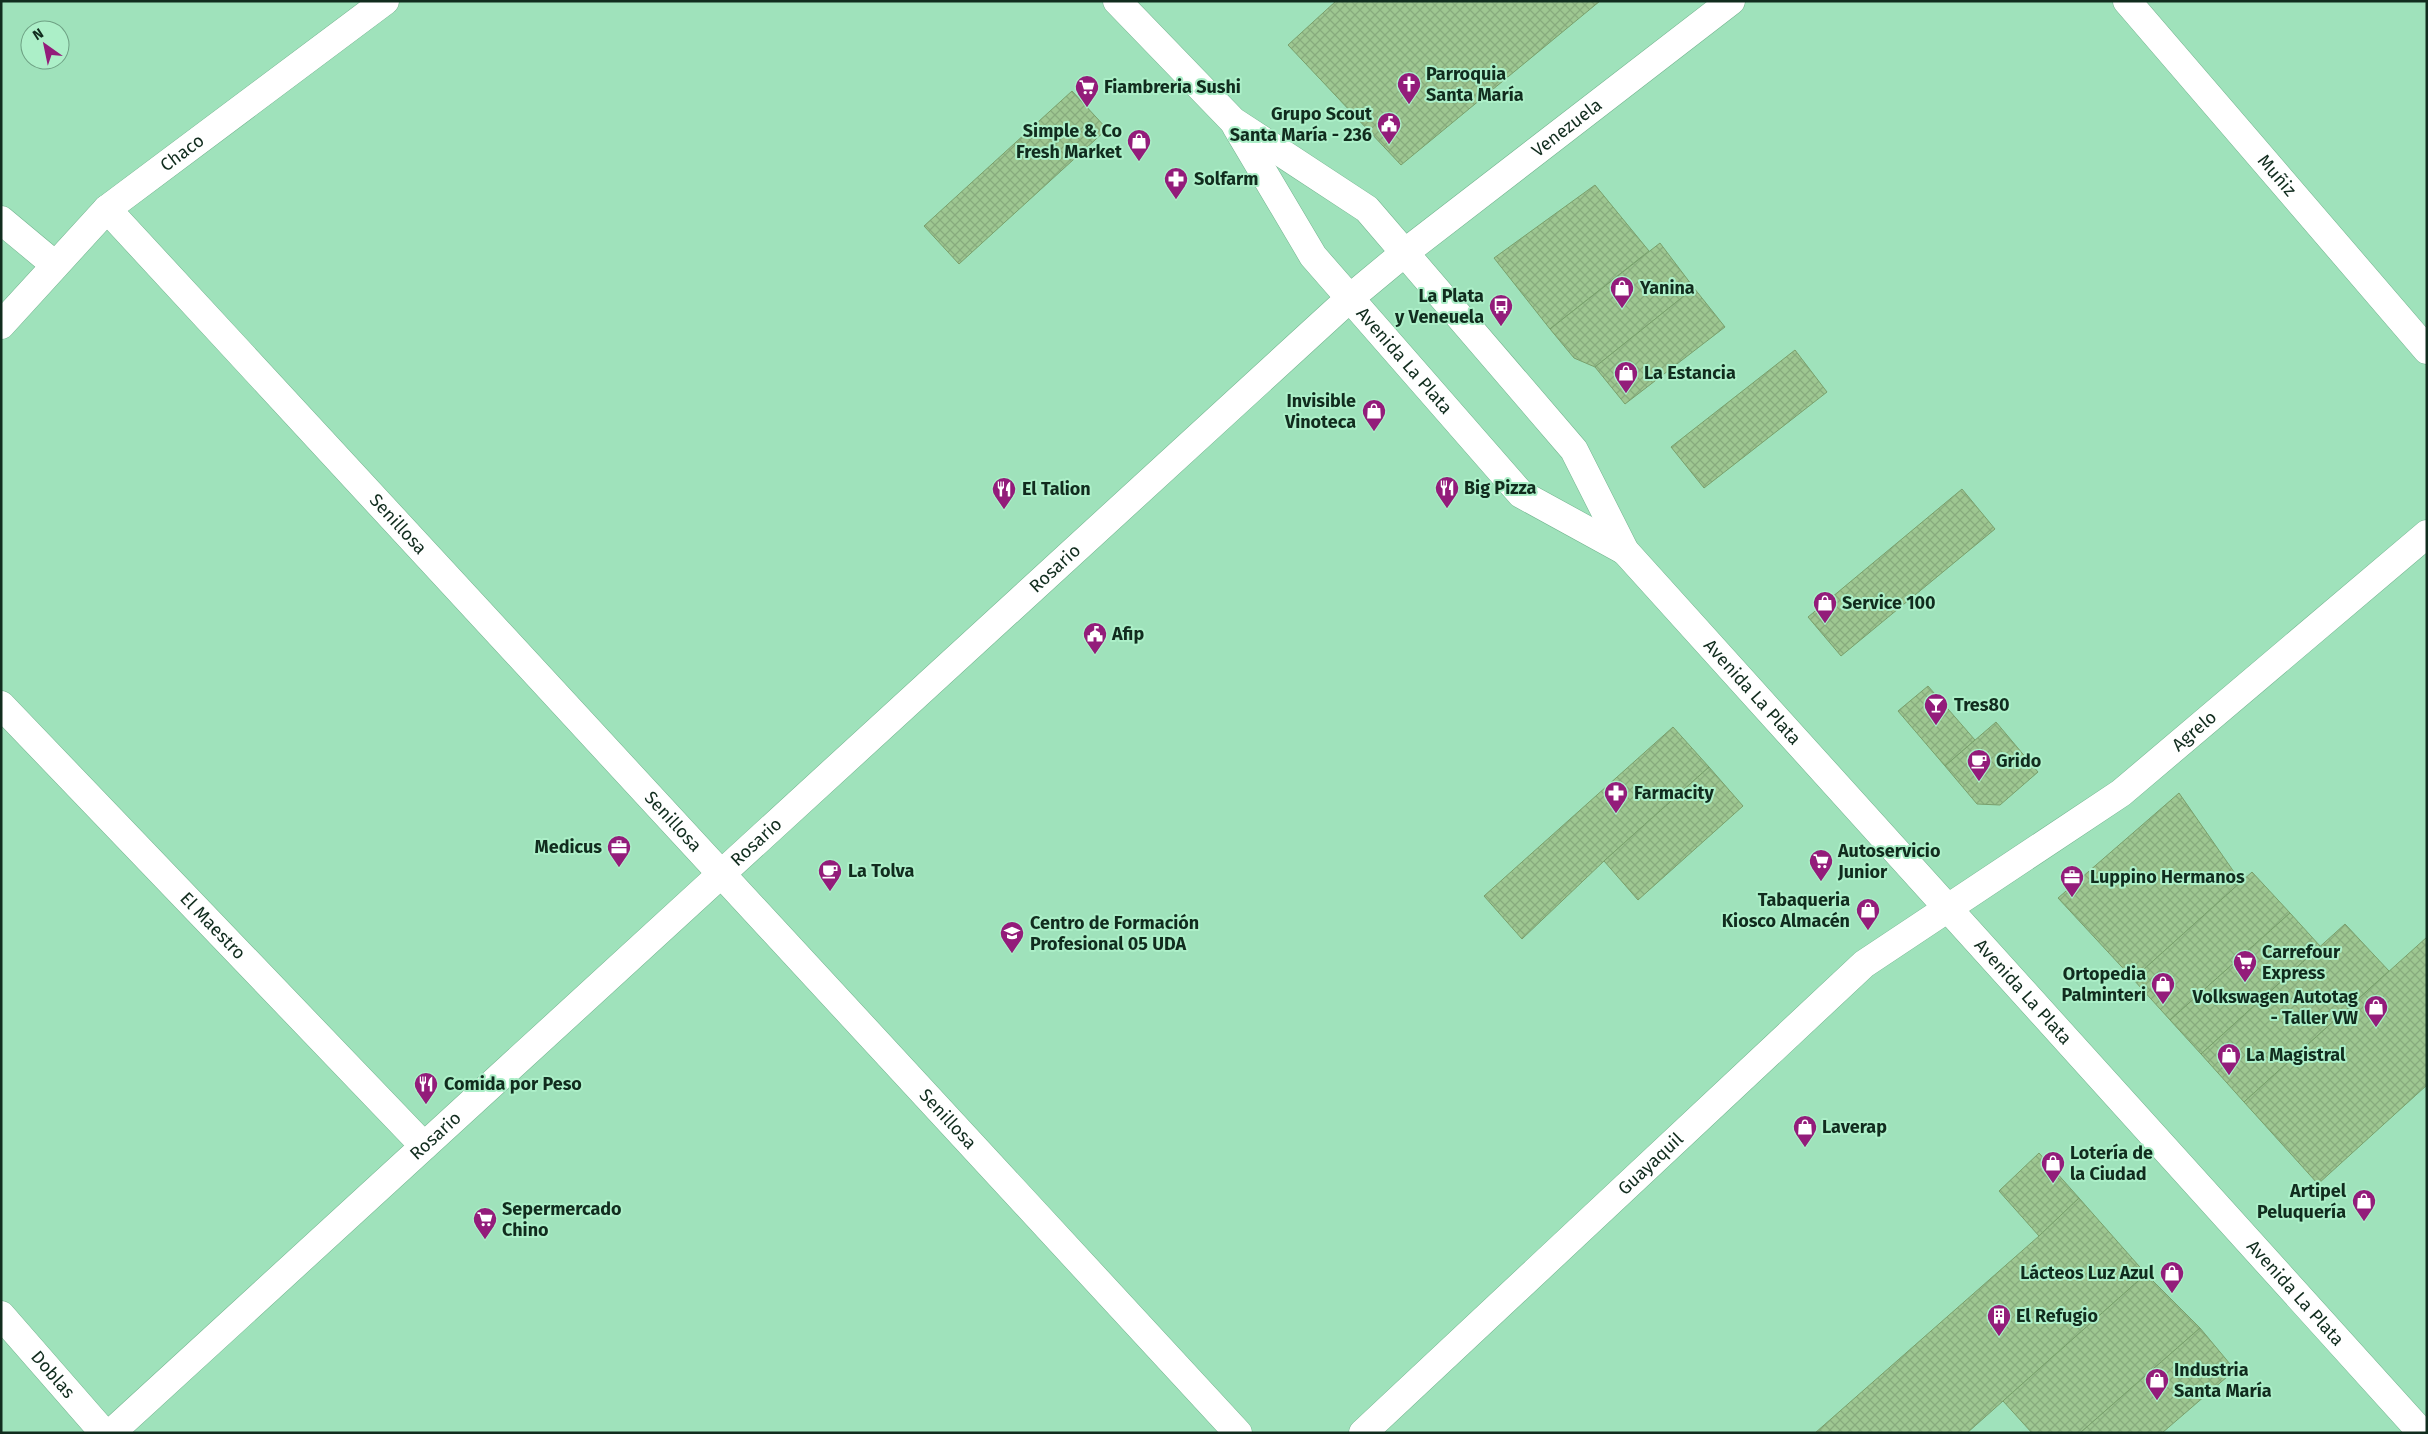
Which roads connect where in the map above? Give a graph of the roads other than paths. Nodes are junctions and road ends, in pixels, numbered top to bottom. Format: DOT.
graph roads {
  1 [pos="384,1"];
  2 [pos="1117,1"];
  3 [pos="1731,1"];
  4 [pos="2127,1"];
  5 [pos="1233,121"];
  6 [pos="107,209"];
  7 [pos="1,220"];
  8 [pos="1403,254"];
  9 [pos="54,264"];
  10 [pos="1350,298"];
  11 [pos="1,325"];
  12 [pos="2427,350"];
  13 [pos="2427,534"];
  14 [pos="1626,551"];
  15 [pos="1,705"];
  16 [pos="723,873"];
  17 [pos="1947,908"];
  18 [pos="424,1146"];
  19 [pos="1,1316"];
  20 [pos="104,1433"];
  21 [pos="112,1433"];
  22 [pos="1238,1433"];
  23 [pos="1363,1433"];
  24 [pos="2422,1433"];
  1 -- 6 [label="street, Chaco"];
  2 -- 5 [label="street, Avenida La Plata"];
  3 -- 8 [label="street, Venezuela"];
  4 -- 12 [label="street, Muñiz"];
  5 -- 8 [label="street, Avenida La Plata"];
  5 -- 10 [label="street, Avenida La Plata"];
  6 -- 9 [label="street, Chaco"];
  6 -- 16 [label="street, Senillosa"];
  7 -- 9 [label="street"];
  8 -- 10 [label="street, Rosario"];
  8 -- 14 [label="street, Avenida La Plata"];
  9 -- 11 [label="street, Chaco"];
  10 -- 14 [label="street, Avenida La Plata"];
  10 -- 16 [label="street, Rosario"];
  13 -- 17 [label="street, Agrelo"];
  14 -- 17 [label="street, Avenida La Plata"];
  15 -- 18 [label="street, El Maestro"];
  16 -- 18 [label="street, Rosario"];
  16 -- 22 [label="street, Senillosa"];
  17 -- 23 [label="street, Guayaquil"];
  17 -- 24 [label="street, Avenida La Plata"];
  18 -- 21 [label="street, Rosario"];
  19 -- 20 [label="street, Doblas"];
}
